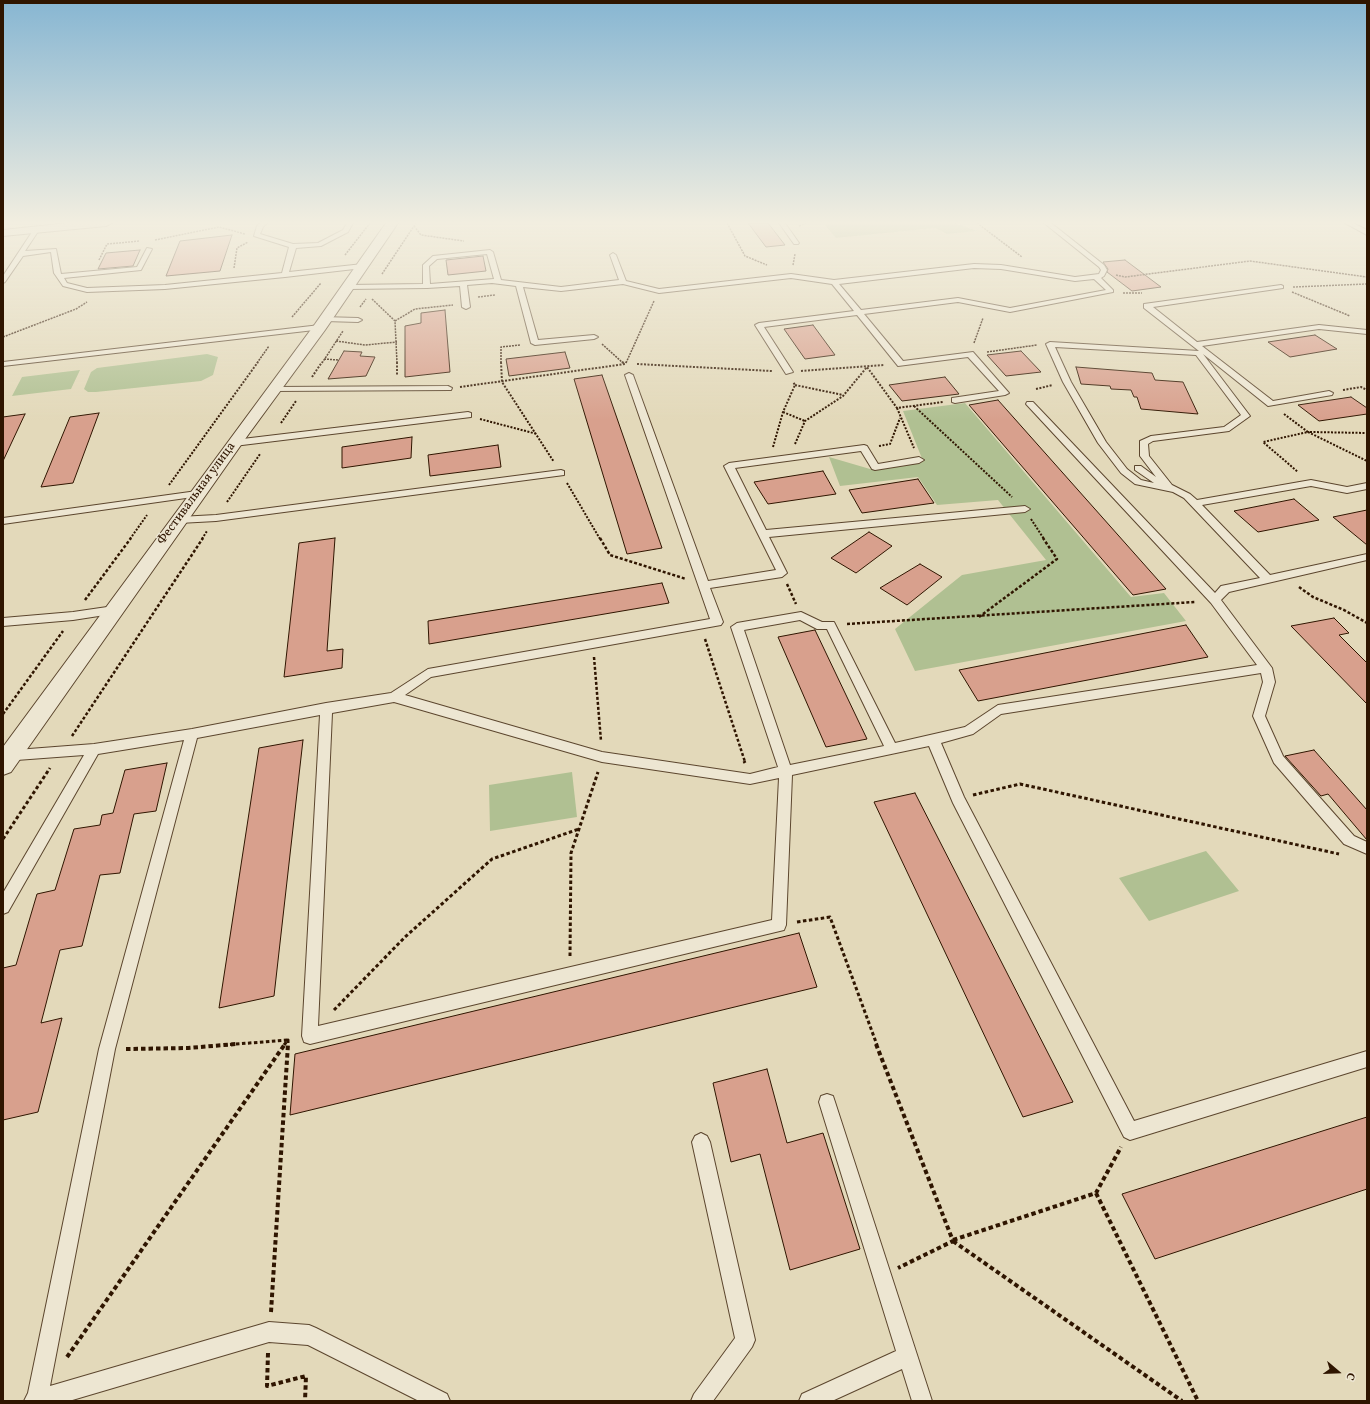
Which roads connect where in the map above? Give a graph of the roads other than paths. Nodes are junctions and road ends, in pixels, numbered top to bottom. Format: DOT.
graph roads {
  1 [pos="82,289"];
  2 [pos="132,289"];
  3 [pos="347,289"];
  4 [pos="464,289"];
  5 [pos="520,289"];
  6 [pos="649,289"];
  7 [pos="681,289"];
  8 [pos="839,289"];
  9 [pos="1108,289"];
  10 [pos="1270,289"];
  11 [pos="466,307"];
  12 [pos="858,313"];
  13 [pos="358,320"];
  14 [pos="322,323"];
  15 [pos="1367,332"];
  16 [pos="594,337"];
  17 [pos="1196,344"];
  18 [pos="3,364"];
  19 [pos="627,371"];
  20 [pos="789,372"];
  21 [pos="448,388"];
  22 [pos="274,389"];
  23 [pos="1329,393"];
  24 [pos="955,400"];
  25 [pos="1030,404"];
  26 [pos="468,415"];
  27 [pos="234,443"];
  28 [pos="919,460"];
  29 [pos="1138,468"];
  30 [pos="561,473"];
  31 [pos="1367,486"];
  32 [pos="1171,490"];
  33 [pos="198,494"];
  34 [pos="1195,503"];
  35 [pos="1025,509"];
  36 [pos="179,520"];
  37 [pos="3,521"];
  38 [pos="762,534"];
  39 [pos="1367,557"];
  40 [pos="1267,579"];
  41 [pos="705,585"];
  42 [pos="1215,600"];
  43 [pos="114,610"];
  44 [pos="4,624"];
  45 [pos="1266,668"];
  46 [pos="394,697"];
  47 [pos="326,708"];
  48 [pos="192,734"];
  49 [pos="933,740"];
  50 [pos="94,749"];
  51 [pos="892,749"];
  52 [pos="5,759"];
  53 [pos="786,771"];
  54 [pos="1367,848"];
  55 [pos="3,907"];
  56 [pos="1367,1059"];
  57 [pos="827,1102"];
  58 [pos="701,1142"];
  59 [pos="908,1356"];
  60 [pos="36,1401"];
  61 [pos="440,1401"];
  62 [pos="701,1401"];
  63 [pos="809,1401"];
  64 [pos="922,1401"];
  1 -- 2 [label="lane"];
  3 -- 14 [label="street, Фестивальная улица"];
  4 -- 11 [label="lane"];
  5 -- 16 [label="lane"];
  6 -- 7 [label="lane"];
  8 -- 12 [label="lane"];
  9 -- 12 [label="lane"];
  10 -- 17 [label="lane"];
  12 -- 20 [label="lane"];
  12 -- 24 [label="lane"];
  13 -- 14 [label="lane"];
  14 -- 18 [label="lane"];
  14 -- 22 [label="street, Фестивальная улица"];
  15 -- 17 [label="lane"];
  17 -- 23 [label="lane"];
  19 -- 41 [label="lane"];
  21 -- 22 [label="lane"];
  22 -- 27 [label="street, Фестивальная улица"];
  25 -- 42 [label="lane"];
  26 -- 27 [label="lane"];
  27 -- 33 [label="street, Фестивальная улица"];
  28 -- 38 [label="lane"];
  29 -- 32 [label="lane"];
  30 -- 36 [label="lane"];
  31 -- 34 [label="lane"];
  32 -- 32 [label="lane"];
  32 -- 34 [label="lane"];
  33 -- 36 [label="street, Фестивальная улица"];
  33 -- 37 [label="lane"];
  34 -- 40 [label="lane"];
  35 -- 38 [label="lane"];
  36 -- 43 [label="street, Фестивальная улица"];
  38 -- 41 [label="lane"];
  39 -- 40 [label="lane"];
  40 -- 42 [label="lane"];
  41 -- 46 [label="lane"];
  42 -- 45 [label="lane"];
  43 -- 44 [label="lane"];
  43 -- 52 [label="street, Фестивальная улица"];
  45 -- 49 [label="lane"];
  45 -- 54 [label="lane"];
  46 -- 47 [label="lane"];
  46 -- 53 [label="lane"];
  47 -- 48 [label="lane"];
  47 -- 53 [label="lane"];
  48 -- 50 [label="lane"];
  48 -- 60 [label="lane"];
  49 -- 51 [label="lane"];
  49 -- 56 [label="lane"];
  50 -- 52 [label="lane"];
  50 -- 55 [label="lane"];
  51 -- 53 [label="lane"];
  51 -- 53 [label="lane"];
  57 -- 59 [label="lane"];
  58 -- 62 [label="lane"];
  59 -- 63 [label="lane"];
  59 -- 64 [label="lane"];
  60 -- 61 [label="lane"];
}
